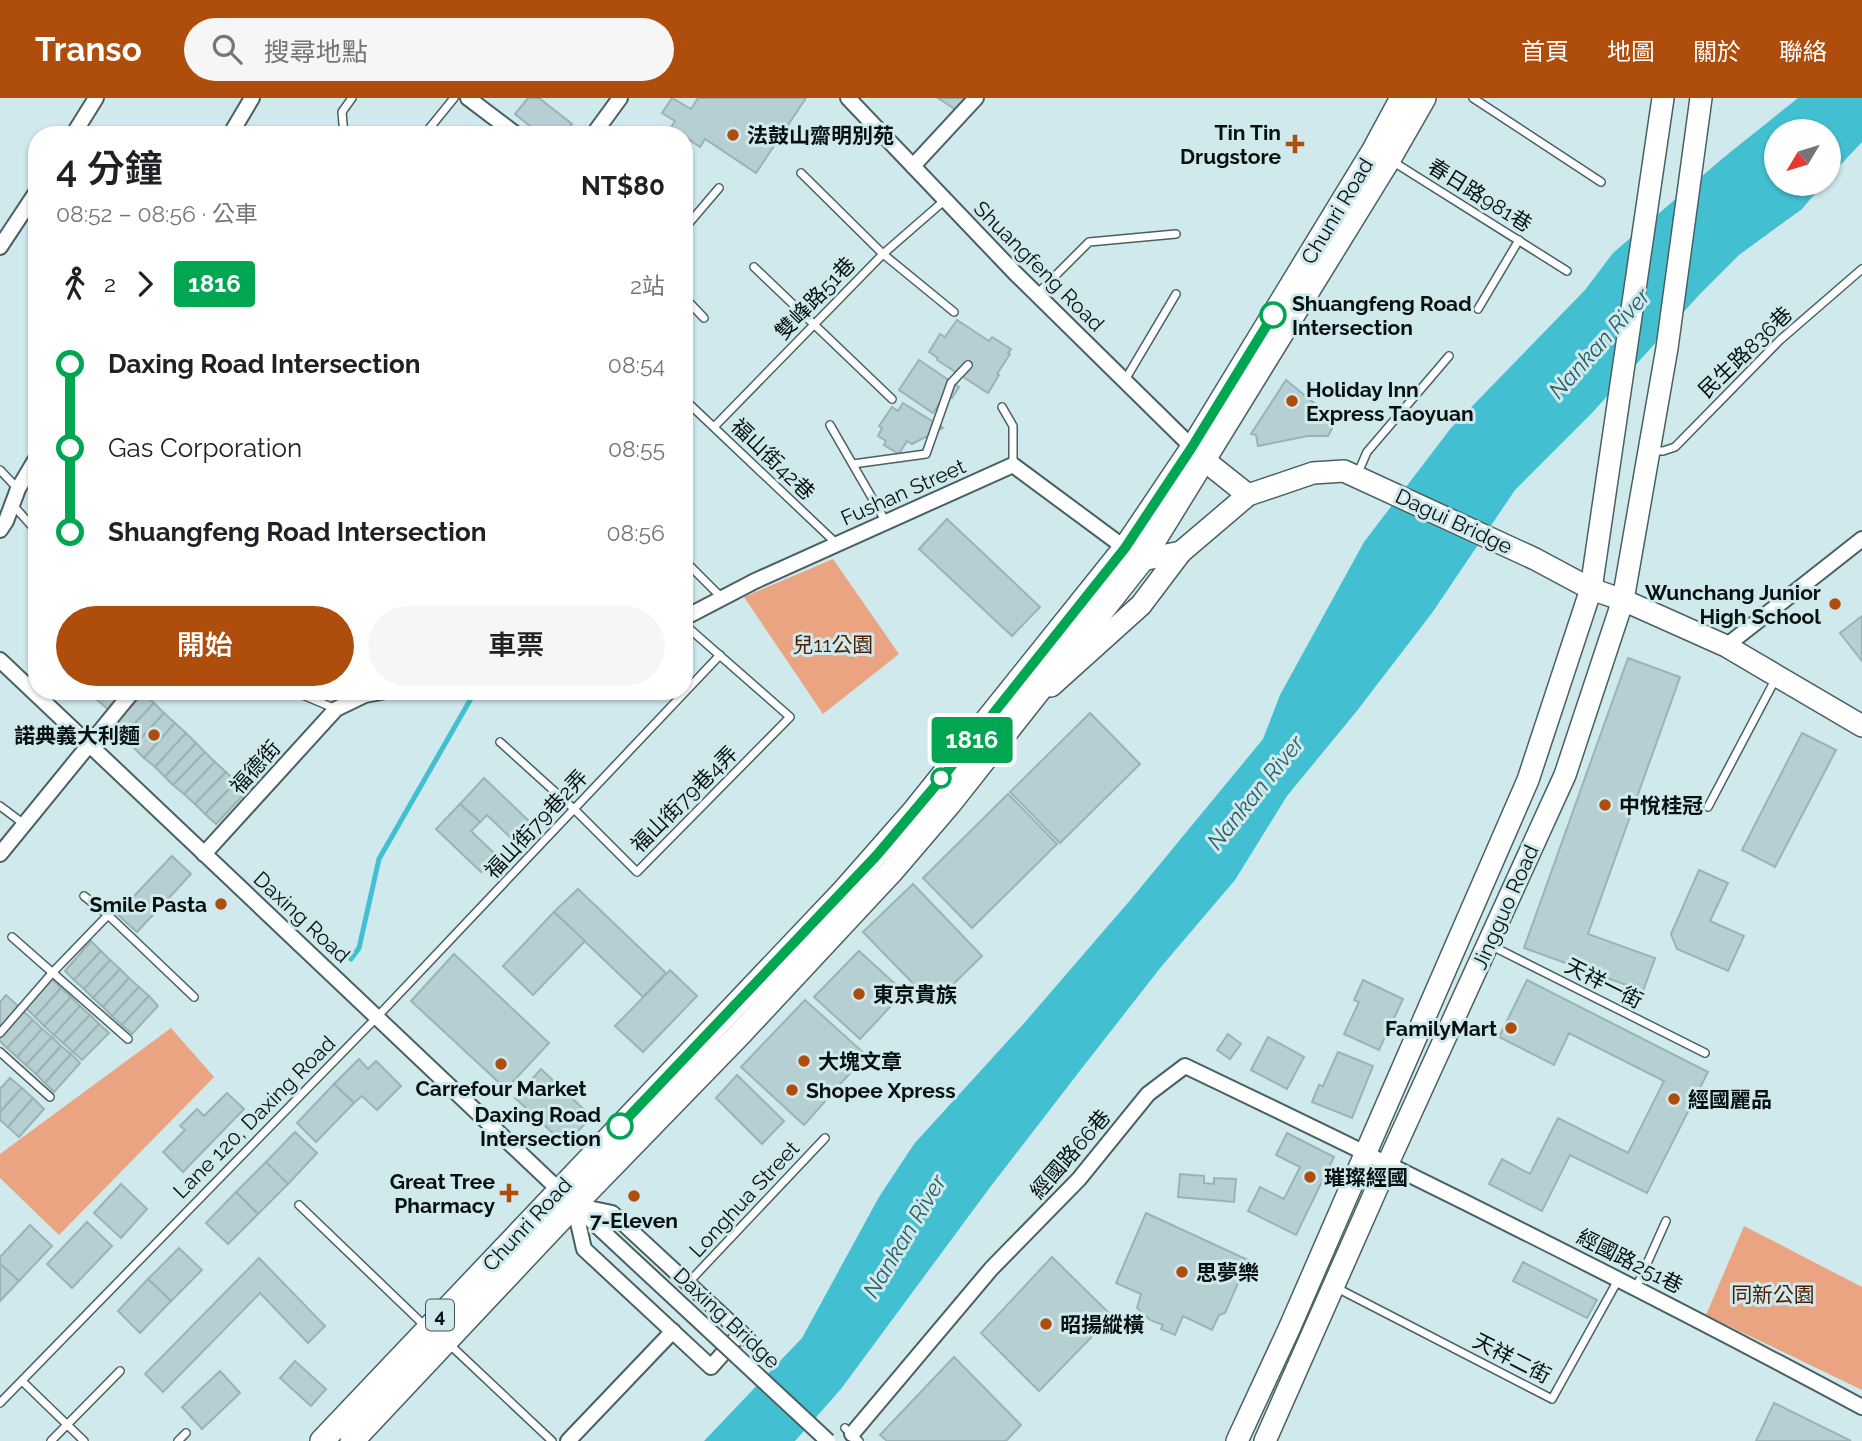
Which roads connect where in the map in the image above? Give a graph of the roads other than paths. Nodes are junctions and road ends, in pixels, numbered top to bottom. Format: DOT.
graph roads {
  1 [pos="96,98"];
  2 [pos="253,98"];
  3 [pos="352,98"];
  4 [pos="454,98"];
  5 [pos="468,98"];
  6 [pos="620,98"];
  7 [pos="848,98"];
  8 [pos="976,98"];
  9 [pos="1402,98"];
  10 [pos="1424,98"];
  11 [pos="1473,98"];
  12 [pos="1663,98"];
  13 [pos="1701,98"];
  14 [pos="79,126"];
  15 [pos="236,126"];
  16 [pos="343,126"];
  17 [pos="431,126"];
  18 [pos="505,126"];
  19 [pos="600,126"];
  20 [pos="1381,154"];
  21 [pos="913,166"];
  22 [pos="801,173"];
  23 [pos="1601,182"];
  24 [pos="719,188"];
  25 [pos="945,200"];
  26 [pos="28,205"];
  27 [pos="693,218"];
  28 [pos="1176,234"];
  29 [pos="1518,240"];
  30 [pos="0,247"];
  31 [pos="883,254"];
  32 [pos="754,267"];
  33 [pos="1862,269"];
  34 [pos="1567,271"];
  35 [pos="1037,294"];
  36 [pos="1177,294"];
  37 [pos="693,306"];
  38 [pos="1478,309"];
  39 [pos="954,312"];
  40 [pos="704,318"];
  41 [pos="814,324"];
  42 [pos="1449,356"];
  43 [pos="968,365"];
  44 [pos="1125,381"];
  45 [pos="892,399"];
  46 [pos="693,407"];
  47 [pos="1002,407"];
  48 [pos="830,425"];
  49 [pos="715,426"];
  50 [pos="1649,451"];
  51 [pos="1198,453"];
  52 [pos="853,464"];
  53 [pos="1013,465"];
  54 [pos="0,470"];
  55 [pos="28,472"];
  56 [pos="1356,476"];
  57 [pos="18,489"];
  58 [pos="1248,495"];
  59 [pos="12,505"];
  60 [pos="28,522"];
  61 [pos="886,522"];
  62 [pos="0,530"];
  63 [pos="1862,539"];
  64 [pos="837,545"];
  65 [pos="1181,552"];
  66 [pos="1133,554"];
  67 [pos="693,570"];
  68 [pos="1591,589"];
  69 [pos="723,598"];
  70 [pos="1623,600"];
  71 [pos="693,613"];
  72 [pos="693,632"];
  73 [pos="1726,646"];
  74 [pos="720,655"];
  75 [pos="0,660"];
  76 [pos="1776,677"];
  77 [pos="693,683"];
  78 [pos="28,686"];
  79 [pos="42,700"];
  80 [pos="126,700"];
  81 [pos="314,700"];
  82 [pos="355,700"];
  83 [pos="677,700"];
  84 [pos="336,709"];
  85 [pos="1020,714"];
  86 [pos="1862,726"];
  87 [pos="500,742"];
  88 [pos="90,745"];
  89 [pos="0,806"];
  90 [pos="1708,807"];
  91 [pos="574,809"];
  92 [pos="24,825"];
  93 [pos="0,854"];
  94 [pos="204,854"];
  95 [pos="84,897"];
  96 [pos="108,915"];
  97 [pos="12,937"];
  98 [pos="1488,944"];
  99 [pos="53,972"];
  100 [pos="194,997"];
  101 [pos="377,1017"];
  102 [pos="0,1033"];
  103 [pos="128,1039"];
  104 [pos="0,1052"];
  105 [pos="1705,1053"];
  106 [pos="50,1097"];
  107 [pos="825,1138"];
  108 [pos="1377,1157"];
  109 [pos="566,1197"];
  110 [pos="299,1205"];
  111 [pos="1666,1221"];
  112 [pos="1618,1279"];
  113 [pos="688,1283"];
  114 [pos="1334,1286"];
  115 [pos="1636,1288"];
  116 [pos="673,1332"];
  117 [pos="437,1335"];
  118 [pos="120,1371"];
  119 [pos="22,1381"];
  120 [pos="0,1403"];
  121 [pos="1862,1407"];
  122 [pos="68,1424"];
  123 [pos="186,1433"];
  124 [pos="852,1434"];
  125 [pos="51,1441"];
  126 [pos="83,1441"];
  127 [pos="178,1441"];
  128 [pos="322,1441"];
  129 [pos="352,1441"];
  130 [pos="552,1441"];
  131 [pos="568,1441"];
  132 [pos="828,1441"];
  133 [pos="1237,1441"];
  134 [pos="1265,1441"];
  1 -- 14 [label="street"];
  2 -- 15 [label="street"];
  3 -- 16 [label="lane"];
  4 -- 17 [label="lane"];
  5 -- 18 [label="street"];
  6 -- 19 [label="street"];
  7 -- 21 [label="street, Shuangfeng Road"];
  8 -- 21 [label="street"];
  9 -- 20 [label="main road, Chunri Road / 4"];
  10 -- 20 [label="main road, Chunri Road / 4"];
  11 -- 23 [label="lane"];
  12 -- 68 [label="street, Jingguo Road"];
  13 -- 50 [label="street, Jingguo Road"];
  20 -- 29 [label="lane, 春日路981巷"];
  20 -- 51 [label="main road, Chunri Road / 4"];
  21 -- 25 [label="street, Shuangfeng Road"];
  22 -- 31 [label="lane"];
  24 -- 27 [label="lane"];
  25 -- 31 [label="lane, 雙峰路51巷"];
  25 -- 35 [label="street, Shuangfeng Road"];
  26 -- 30 [label="street"];
  28 -- 35 [label="lane"];
  29 -- 34 [label="lane, 春日路981巷"];
  29 -- 38 [label="lane"];
  31 -- 39 [label="lane"];
  31 -- 41 [label="lane, 雙峰路51巷"];
  32 -- 41 [label="lane"];
  33 -- 50 [label="lane, 民生路836巷"];
  35 -- 44 [label="street, Shuangfeng Road"];
  36 -- 44 [label="lane"];
  37 -- 40 [label="lane"];
  41 -- 45 [label="lane"];
  41 -- 49 [label="lane, 雙峰路51巷"];
  42 -- 56 [label="lane"];
  43 -- 52 [label="lane"];
  44 -- 51 [label="street, Shuangfeng Road"];
  46 -- 49 [label="lane, 福山街42巷"];
  47 -- 53 [label="lane"];
  48 -- 52 [label="lane"];
  49 -- 64 [label="lane, 福山街42巷"];
  50 -- 70 [label="street, Jingguo Road"];
  51 -- 58 [label="street"];
  51 -- 66 [label="main road, Chunri Road / 4"];
  52 -- 61 [label="lane"];
  53 -- 61 [label="street, Fushan Street"];
  53 -- 66 [label="street"];
  54 -- 57 [label="lane"];
  55 -- 57 [label="street"];
  56 -- 58 [label="street, Dagui Bridge"];
  56 -- 68 [label="street, Dagui Bridge"];
  57 -- 59 [label="street"];
  58 -- 65 [label="street"];
  59 -- 60 [label="lane"];
  59 -- 62 [label="street"];
  61 -- 64 [label="street, Fushan Street"];
  63 -- 73 [label="street"];
  64 -- 69 [label="street, Fushan Street"];
  65 -- 66 [label="street"];
  65 -- 85 [label="street"];
  66 -- 85 [label="main road, Chunri Road / 4"];
  66 -- 109 [label="main road, Chunri Road / 4"];
  67 -- 69 [label="lane"];
  68 -- 70 [label="street, Dagui Bridge"];
  68 -- 108 [label="street, Jingguo Road"];
  69 -- 71 [label="street, Fushan Street"];
  70 -- 73 [label="street, Dagui Bridge"];
  70 -- 98 [label="street, Jingguo Road"];
  72 -- 74 [label="lane"];
  73 -- 76 [label="street, Dagui Bridge"];
  74 -- 77 [label="lane, 福山街79巷2弄"];
  74 -- 91 [label="lane, 福山街79巷4弄"];
  75 -- 78 [label="street, Daxing Road"];
  76 -- 86 [label="street, Dagui Bridge"];
  76 -- 90 [label="lane"];
  79 -- 88 [label="street, Daxing Road"];
  80 -- 88 [label="street"];
  81 -- 84 [label="lane"];
  82 -- 84 [label="street"];
  83 -- 91 [label="lane, 福山街79巷2弄"];
  84 -- 94 [label="street, 福德街"];
  85 -- 109 [label="main road, Chunri Road / 4"];
  87 -- 91 [label="lane"];
  88 -- 92 [label="street"];
  88 -- 94 [label="street, Daxing Road"];
  89 -- 92 [label="lane"];
  91 -- 101 [label="lane, 福山街79巷2弄"];
  92 -- 93 [label="street"];
  94 -- 101 [label="street, Daxing Road"];
  95 -- 96 [label="lane"];
  96 -- 99 [label="lane"];
  96 -- 100 [label="lane"];
  97 -- 99 [label="lane"];
  98 -- 105 [label="lane, 天祥一街"];
  98 -- 108 [label="street, Jingguo Road"];
  99 -- 102 [label="lane"];
  99 -- 103 [label="lane"];
  101 -- 109 [label="street, Daxing Road"];
  101 -- 119 [label="lane, Lane 120, Daxing Road"];
  104 -- 106 [label="lane"];
  107 -- 113 [label="lane, Longhua Street"];
  108 -- 112 [label="street, 經國路251巷"];
  108 -- 114 [label="street, Jingguo Road"];
  108 -- 124 [label="street, 經國路66巷"];
  108 -- 133 [label="street, Jingguo Road"];
  109 -- 113 [label="street"];
  109 -- 116 [label="street"];
  109 -- 117 [label="main road, Chunri Road / 4"];
  109 -- 132 [label="street, Daxing Bridge, bridge"];
  110 -- 117 [label="lane"];
  111 -- 115 [label="lane"];
  112 -- 114 [label="lane, 天祥二街"];
  112 -- 115 [label="street, 經國路251巷"];
  113 -- 116 [label="street"];
  114 -- 134 [label="street, Jingguo Road"];
  115 -- 121 [label="street, 經國路251巷"];
  116 -- 131 [label="street"];
  117 -- 128 [label="main road, Chunri Road / 4"];
  117 -- 129 [label="main road, Chunri Road / 4"];
  117 -- 130 [label="lane"];
  118 -- 122 [label="lane"];
  119 -- 120 [label="lane, Lane 120, Daxing Road"];
  119 -- 122 [label="lane"];
  122 -- 125 [label="lane"];
  122 -- 126 [label="lane"];
  123 -- 127 [label="lane"];
}
